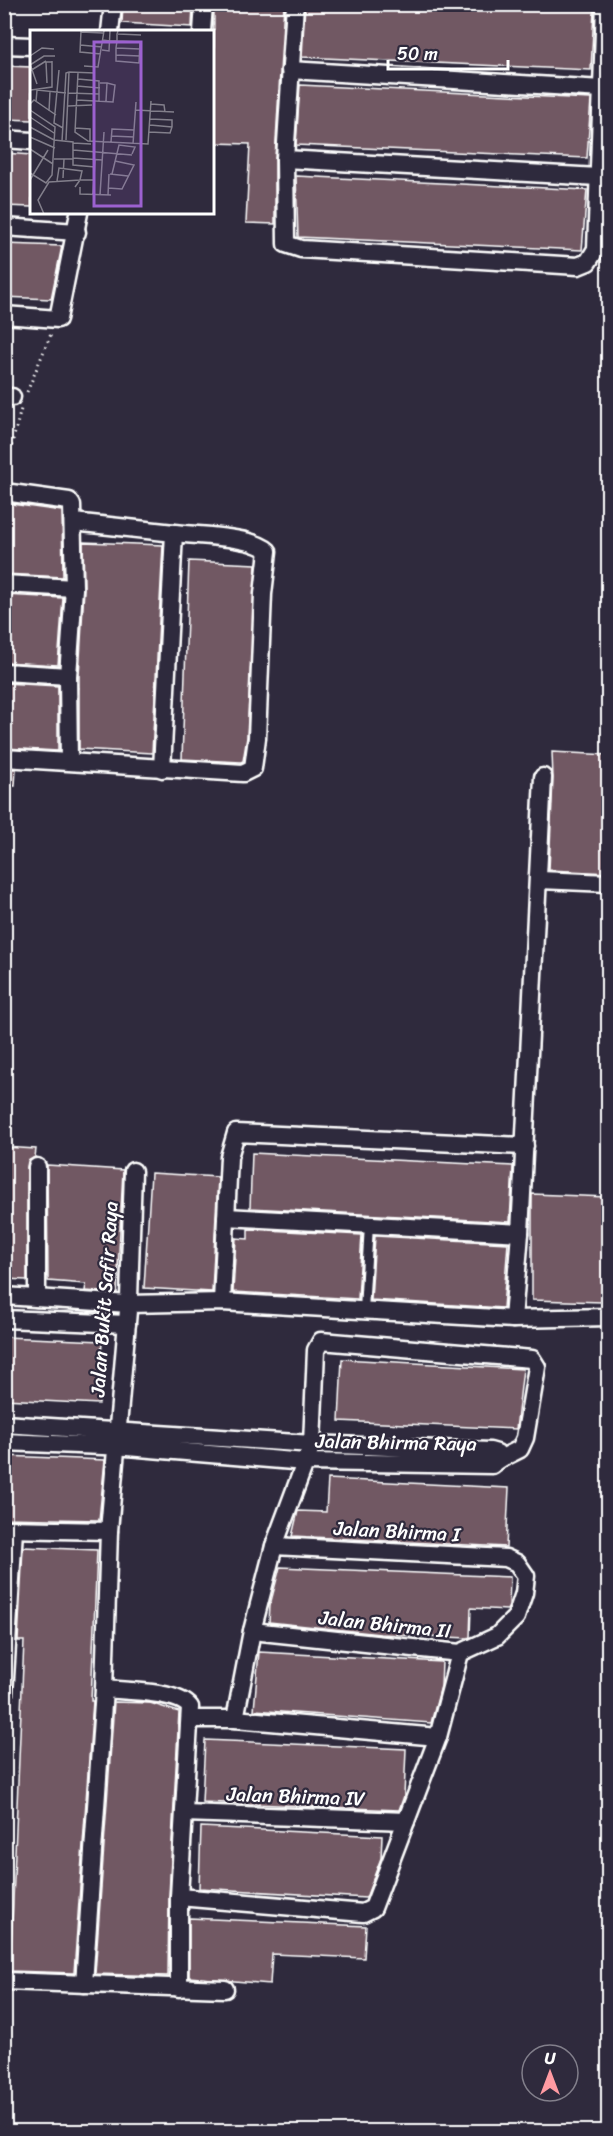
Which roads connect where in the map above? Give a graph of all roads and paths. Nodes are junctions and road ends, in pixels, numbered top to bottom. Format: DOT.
graph roads {
  1 [pos="113,4"];
  2 [pos="204,4"];
  3 [pos="295,4"];
  4 [pos="605,4"];
  5 [pos="110,30"];
  6 [pos="202,30"];
  7 [pos="4,45"];
  8 [pos="30,46"];
  9 [pos="290,70"];
  10 [pos="602,89"];
  11 [pos="4,139"];
  12 [pos="30,141"];
  13 [pos="285,159"];
  14 [pos="598,177"];
  15 [pos="79,214"];
  16 [pos="4,227"];
  17 [pos="77,232"];
  18 [pos="4,315"];
  19 [pos="58,319"];
  20 [pos="4,474"];
  21 [pos="4,492"];
  22 [pos="73,522"];
  23 [pos="174,533"];
  24 [pos="4,584"];
  25 [pos="74,588"];
  26 [pos="4,672"];
  27 [pos="68,676"];
  28 [pos="4,758"];
  29 [pos="69,761"];
  30 [pos="162,769"];
  31 [pos="543,777"];
  32 [pos="540,880"];
  33 [pos="609,883"];
  34 [pos="525,1146"];
  35 [pos="38,1167"];
  36 [pos="133,1171"];
  37 [pos="226,1217"];
  38 [pos="369,1225"];
  39 [pos="520,1233"];
  40 [pos="4,1296"];
  41 [pos="37,1298"];
  42 [pos="222,1302"];
  43 [pos="364,1310"];
  44 [pos="128,1314"];
  45 [pos="609,1317"];
  46 [pos="4,1319"];
  47 [pos="513,1319"];
  48 [pos="4,1424"];
  49 [pos="116,1430"];
  50 [pos="4,1442"];
  51 [pos="312,1444"];
  52 [pos="116,1448"];
  53 [pos="500,1459"];
  54 [pos="305,1462"];
  55 [pos="9,1530"];
  56 [pos="109,1531"];
  57 [pos="274,1546"];
  58 [pos="517,1563"];
  59 [pos="7,1621"];
  60 [pos="252,1631"];
  61 [pos="460,1653"];
  62 [pos="104,1689"];
  63 [pos="4,1694"];
  64 [pos="190,1719"];
  65 [pos="235,1719"];
  66 [pos="438,1737"];
  67 [pos="184,1813"];
  68 [pos="406,1821"];
  69 [pos="179,1897"];
  70 [pos="4,1982"];
  71 [pos="84,1984"];
  72 [pos="179,1988"];
  73 [pos="225,1989"];
  1 -- 5 [label="street"];
  2 -- 6 [label="street"];
  3 -- 9 [label="street"];
  4 -- 10 [label="street"];
  7 -- 8 [label="street"];
  9 -- 10 [label="street"];
  9 -- 13 [label="street"];
  10 -- 14 [label="street"];
  11 -- 12 [label="street"];
  13 -- 14 [label="street"];
  13 -- 14 [label="street"];
  15 -- 17 [label="street"];
  16 -- 17 [label="street"];
  17 -- 19 [label="street"];
  18 -- 19 [label="street"];
  19 -- 20 [label="path"];
  21 -- 22 [label="street"];
  22 -- 23 [label="street"];
  22 -- 25 [label="street"];
  23 -- 30 [label="street"];
  23 -- 30 [label="street"];
  24 -- 25 [label="street"];
  25 -- 27 [label="street"];
  26 -- 27 [label="street"];
  27 -- 29 [label="street"];
  28 -- 29 [label="street"];
  29 -- 30 [label="street"];
  31 -- 32 [label="street"];
  32 -- 33 [label="street"];
  32 -- 34 [label="street"];
  34 -- 37 [label="street"];
  34 -- 39 [label="street"];
  35 -- 41 [label="street"];
  36 -- 44 [label="street, Jalan Bukit Safir Raya"];
  37 -- 38 [label="street"];
  37 -- 42 [label="street"];
  38 -- 39 [label="street"];
  38 -- 43 [label="lane"];
  39 -- 47 [label="street"];
  40 -- 41 [label="street"];
  41 -- 44 [label="street"];
  42 -- 43 [label="street"];
  42 -- 44 [label="street"];
  43 -- 47 [label="street"];
  44 -- 46 [label="street"];
  44 -- 49 [label="street, Jalan Bukit Safir Raya"];
  45 -- 47 [label="street"];
  48 -- 49 [label="street, Jalan Bhirma Raya"];
  49 -- 51 [label="street, Jalan Bhirma Raya"];
  49 -- 52 [label="street, Jalan Bukit Safir Raya"];
  50 -- 52 [label="street, Jalan Bhirma Raya"];
  51 -- 53 [label="street, Jalan Bhirma Raya"];
  51 -- 53 [label="street"];
  51 -- 54 [label="street"];
  52 -- 54 [label="street, Jalan Bhirma Raya"];
  52 -- 56 [label="street, Jalan Bukit Safir Raya"];
  53 -- 54 [label="street, Jalan Bhirma Raya"];
  54 -- 57 [label="street"];
  55 -- 56 [label="street"];
  55 -- 59 [label="street"];
  56 -- 62 [label="street, Jalan Bukit Safir Raya"];
  57 -- 58 [label="street, Jalan Bhirma I"];
  57 -- 60 [label="street"];
  58 -- 61 [label="street, Jalan Bhirma II"];
  59 -- 63 [label="street"];
  60 -- 61 [label="street, Jalan Bhirma II"];
  60 -- 65 [label="street"];
  61 -- 66 [label="street"];
  62 -- 64 [label="street"];
  62 -- 71 [label="street, Jalan Bukit Safir Raya"];
  64 -- 65 [label="street"];
  64 -- 67 [label="street"];
  65 -- 66 [label="street"];
  66 -- 68 [label="street"];
  67 -- 68 [label="street, Jalan Bhirma IV"];
  67 -- 69 [label="street"];
  68 -- 69 [label="street"];
  69 -- 72 [label="street"];
  70 -- 71 [label="street"];
  71 -- 72 [label="street"];
  72 -- 73 [label="street"];
}
